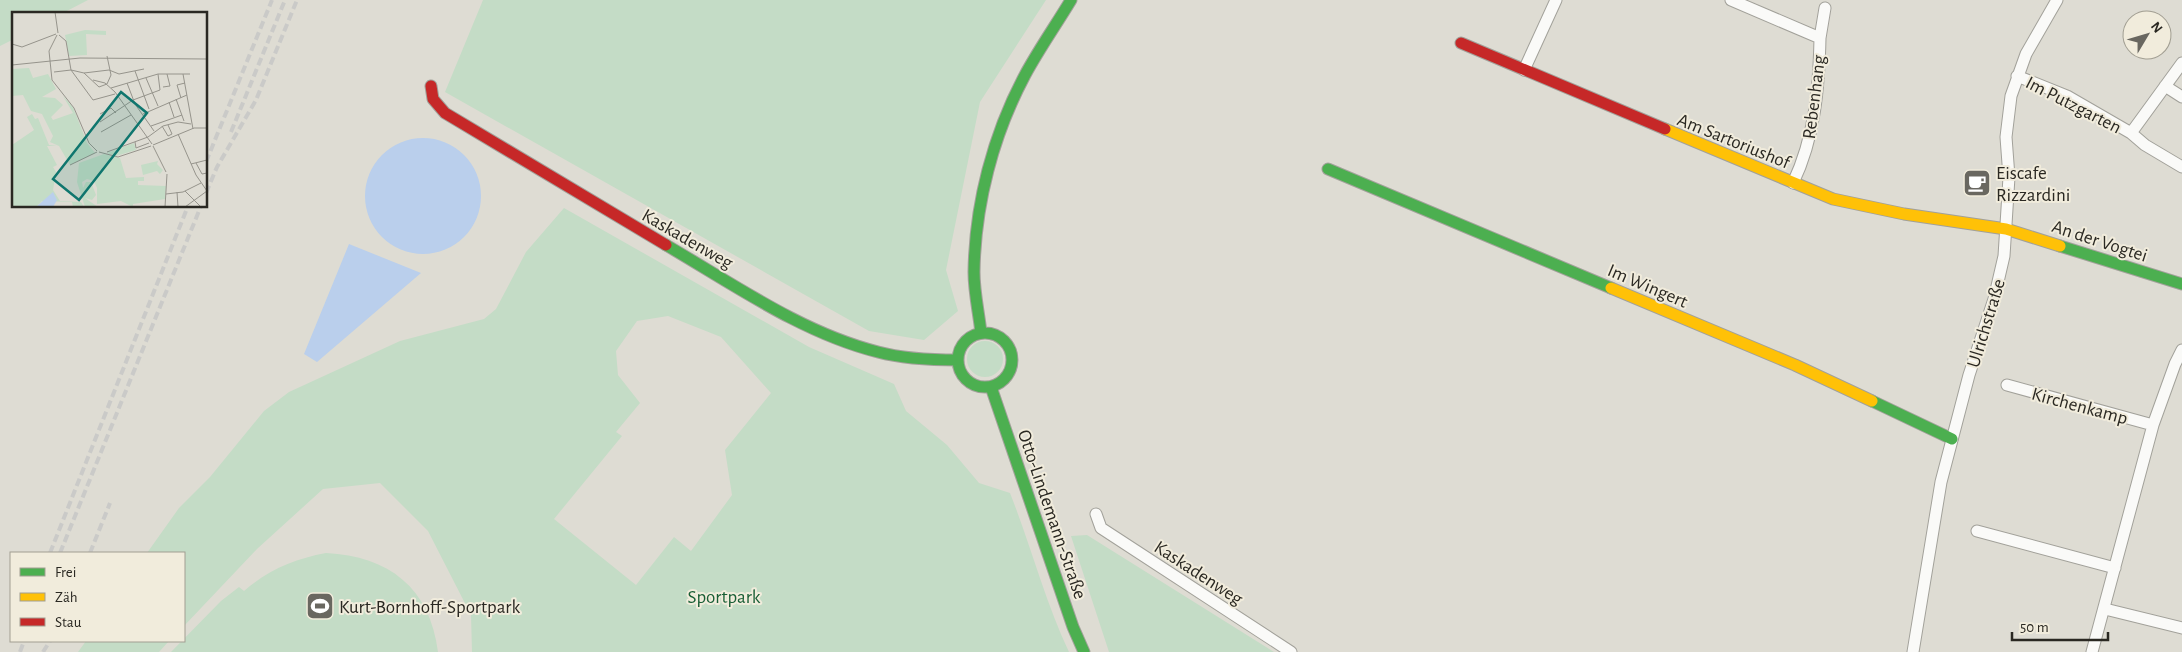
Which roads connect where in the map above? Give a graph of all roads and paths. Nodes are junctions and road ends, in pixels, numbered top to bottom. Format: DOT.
graph roads {
  1 [pos="1071,0"];
  2 [pos="1556,0"];
  3 [pos="1731,0"];
  4 [pos="2057,0"];
  5 [pos="1825,8"];
  6 [pos="1820,38"];
  7 [pos="1461,43"];
  8 [pos="2182,63"];
  9 [pos="1524,70"];
  10 [pos="2017,76"];
  11 [pos="432,86"];
  12 [pos="2165,86"];
  13 [pos="2182,97"];
  14 [pos="2131,133"];
  15 [pos="2182,167"];
  16 [pos="1328,169"];
  17 [pos="1793,183"];
  18 [pos="2006,229"];
  19 [pos="2182,284"];
  20 [pos="981,333"];
  21 [pos="2182,350"];
  22 [pos="958,360"];
  23 [pos="2007,385"];
  24 [pos="991,387"];
  25 [pos="2153,425"];
  26 [pos="1952,439"];
  27 [pos="1096,514"];
  28 [pos="1978,531"];
  29 [pos="2115,568"];
  30 [pos="2105,609"];
  31 [pos="2182,628"];
  32 [pos="1084,652"];
  33 [pos="1291,652"];
  34 [pos="1913,652"];
  35 [pos="2092,652"];
  1 -- 20 [label="street"];
  2 -- 9 [label="street"];
  3 -- 6 [label="street, Rebenhang"];
  4 -- 10 [label="street, Ulrichstraße"];
  5 -- 6 [label="street, Rebenhang"];
  6 -- 17 [label="street, Rebenhang"];
  7 -- 9 [label="street, Am Sartoriushof"];
  8 -- 12 [label="street, Im Putzgarten"];
  9 -- 17 [label="street, Am Sartoriushof"];
  10 -- 14 [label="street, Im Putzgarten"];
  10 -- 18 [label="street, Ulrichstraße"];
  11 -- 22 [label="street, Kaskadenweg"];
  12 -- 13 [label="street"];
  12 -- 14 [label="street, Im Putzgarten"];
  14 -- 15 [label="street, Im Putzgarten"];
  16 -- 26 [label="street, Im Wingert"];
  17 -- 18 [label="street, Am Sartoriushof"];
  18 -- 19 [label="street, An der Vogtei"];
  18 -- 26 [label="street, Ulrichstraße"];
  20 -- 22 [label="street"];
  20 -- 24 [label="street"];
  21 -- 25 [label="street, Kirchenkamp"];
  22 -- 24 [label="street"];
  23 -- 25 [label="street, Kirchenkamp"];
  24 -- 32 [label="street, Otto-Lindemann-Straße"];
  25 -- 29 [label="street, Kirchenkamp"];
  26 -- 34 [label="street, Ulrichstraße"];
  27 -- 33 [label="street, Kaskadenweg"];
  28 -- 29 [label="street"];
  29 -- 30 [label="street, Kirchenkamp"];
  30 -- 31 [label="street"];
  30 -- 35 [label="street, Kirchenkamp"];
}
